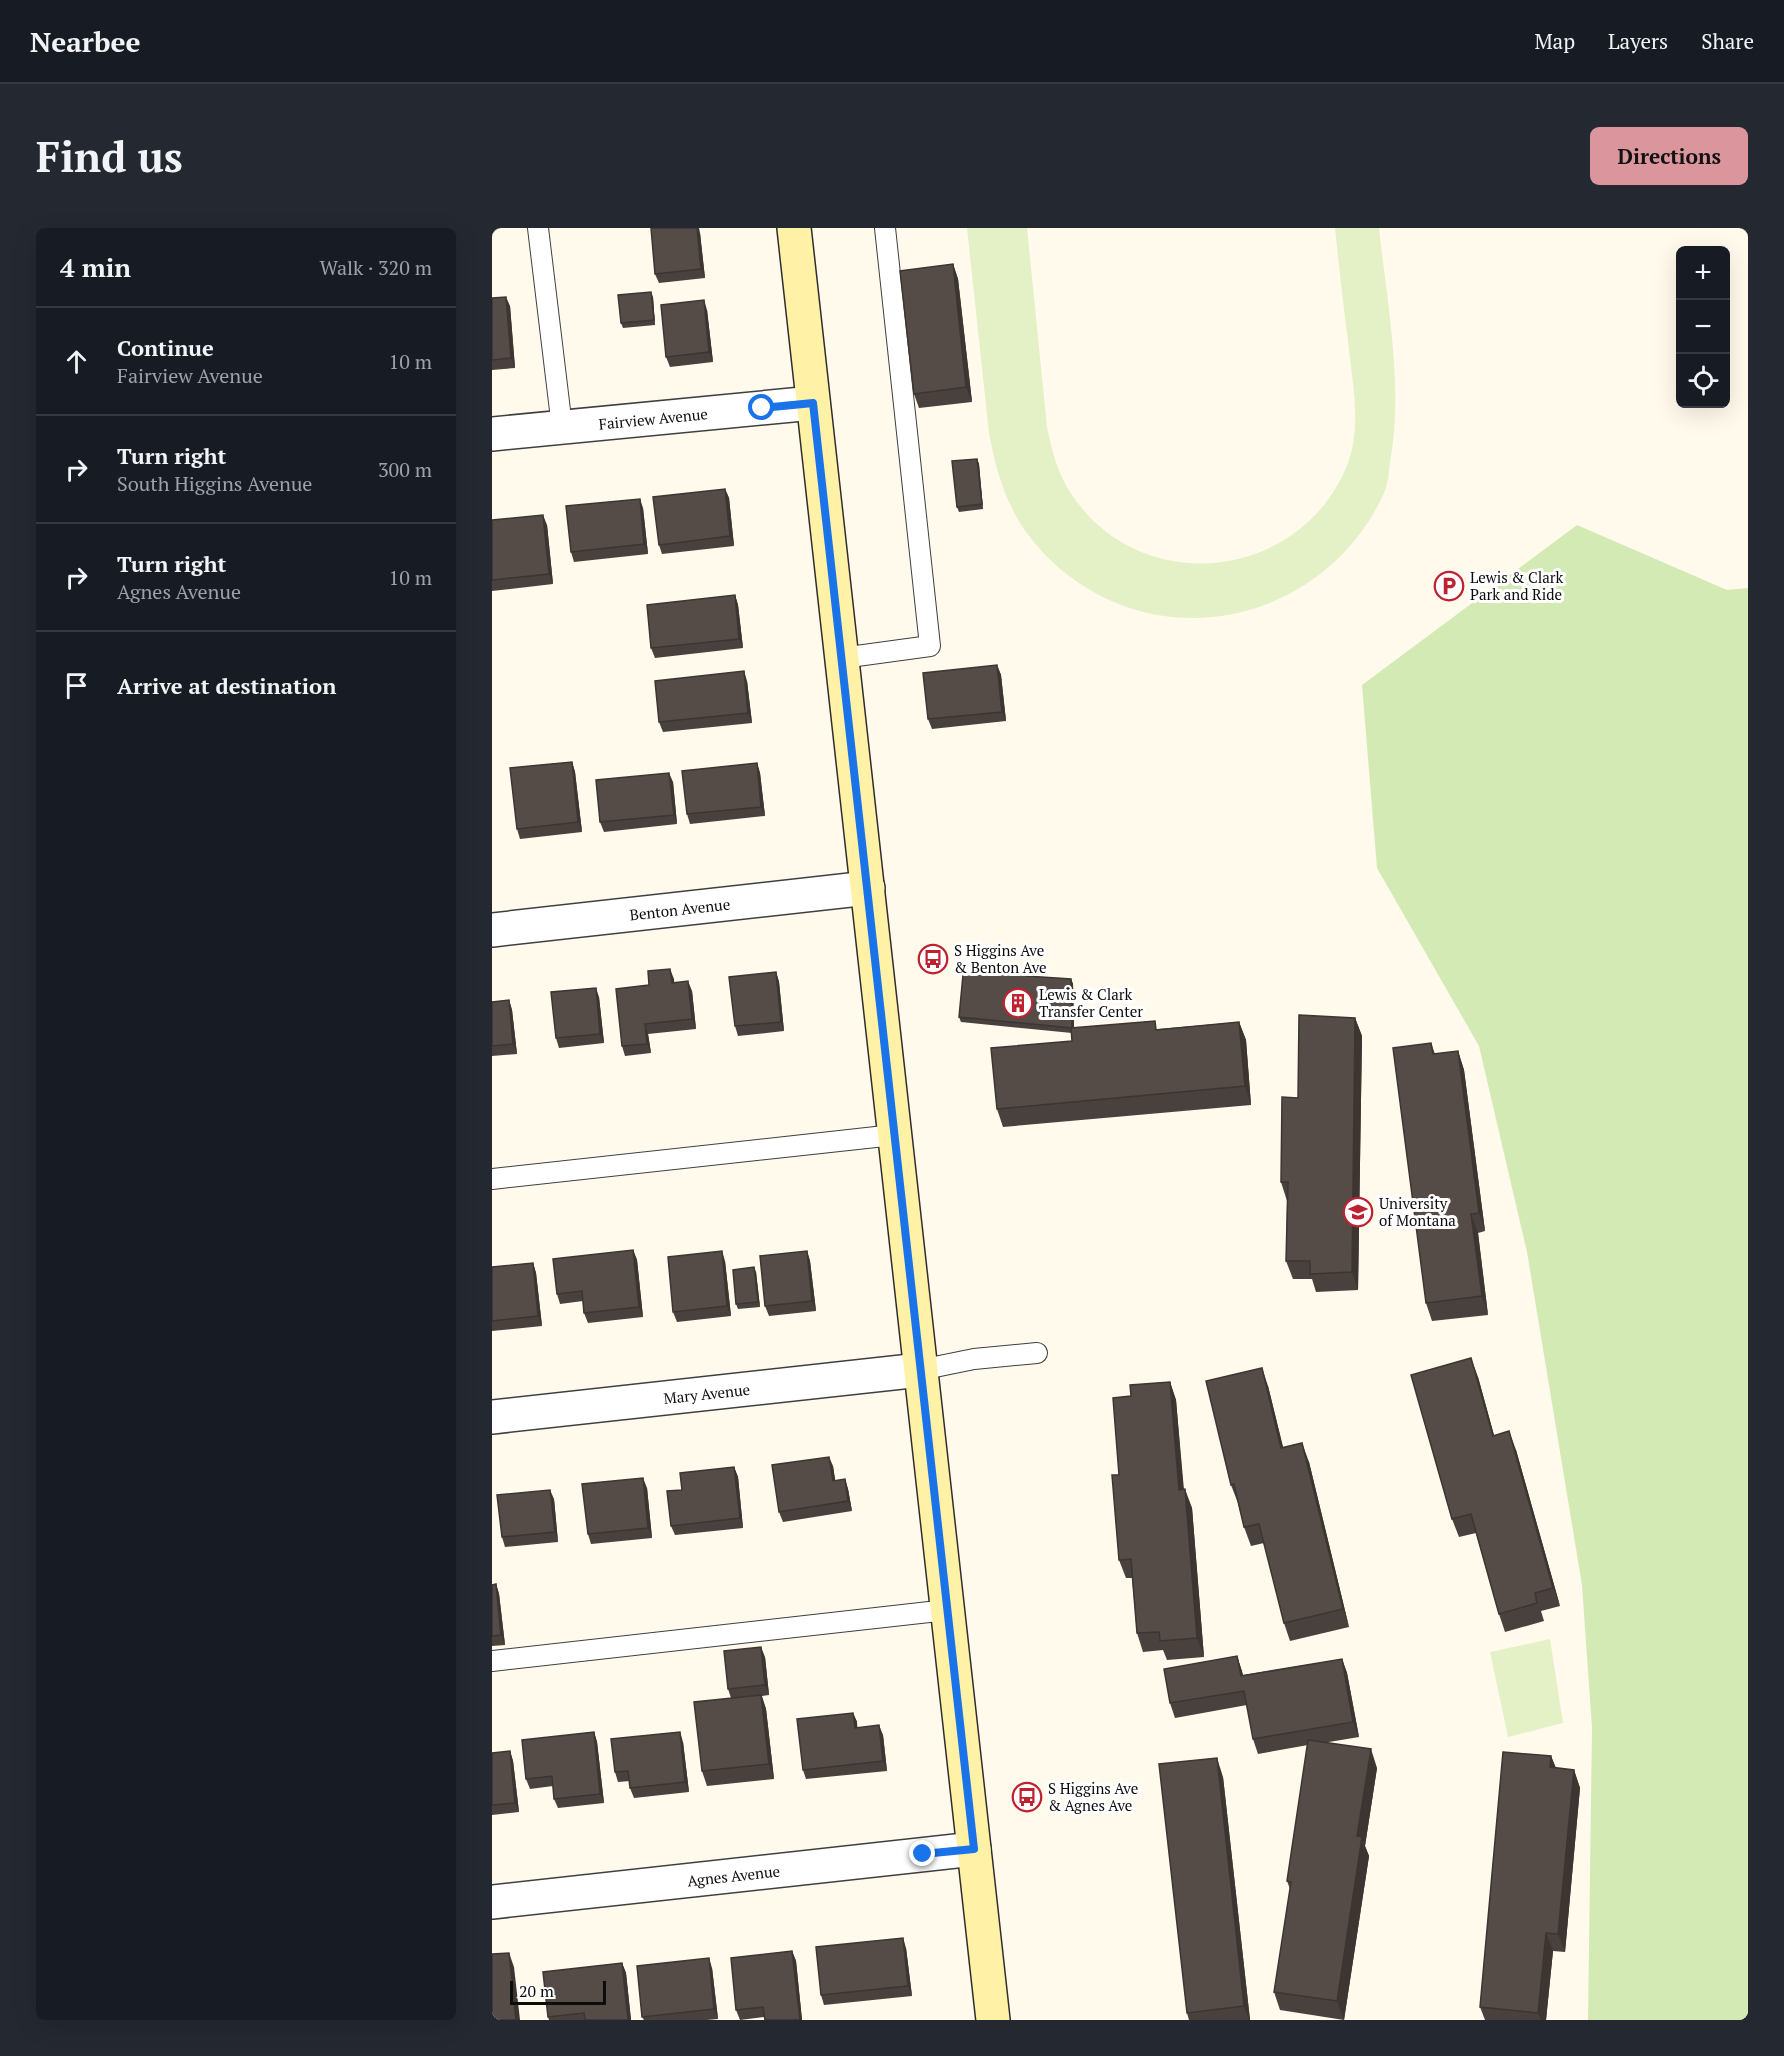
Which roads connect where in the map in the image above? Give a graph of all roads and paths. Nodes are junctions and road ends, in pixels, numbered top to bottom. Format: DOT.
graph roads {
  1 [pos="538,228"];
  2 [pos="794,228"];
  3 [pos="885,228"];
  4 [pos="813,403"];
  5 [pos="562,427"];
  6 [pos="492,434"];
  7 [pos="842,658"];
  8 [pos="868,888"];
  9 [pos="492,930"];
  10 [pos="894,1135"];
  11 [pos="492,1179"];
  12 [pos="1036,1353"];
  13 [pos="920,1370"];
  14 [pos="492,1417"];
  15 [pos="947,1610"];
  16 [pos="492,1661"];
  17 [pos="974,1849"];
  18 [pos="492,1902"];
  19 [pos="993,2020"];
  1 -- 5 [label="lane"];
  2 -- 4 [label="main road"];
  3 -- 7 [label="lane"];
  4 -- 5 [label="street, Fairview Avenue"];
  4 -- 7 [label="main road"];
  5 -- 6 [label="street, Fairview Avenue"];
  7 -- 8 [label="main road"];
  8 -- 9 [label="street, Benton Avenue"];
  8 -- 10 [label="main road"];
  10 -- 11 [label="lane"];
  10 -- 13 [label="main road"];
  12 -- 13 [label="lane"];
  13 -- 14 [label="street, Mary Avenue"];
  13 -- 15 [label="main road"];
  15 -- 16 [label="lane"];
  15 -- 17 [label="main road"];
  17 -- 18 [label="street, Agnes Avenue"];
  17 -- 19 [label="main road"];
}
